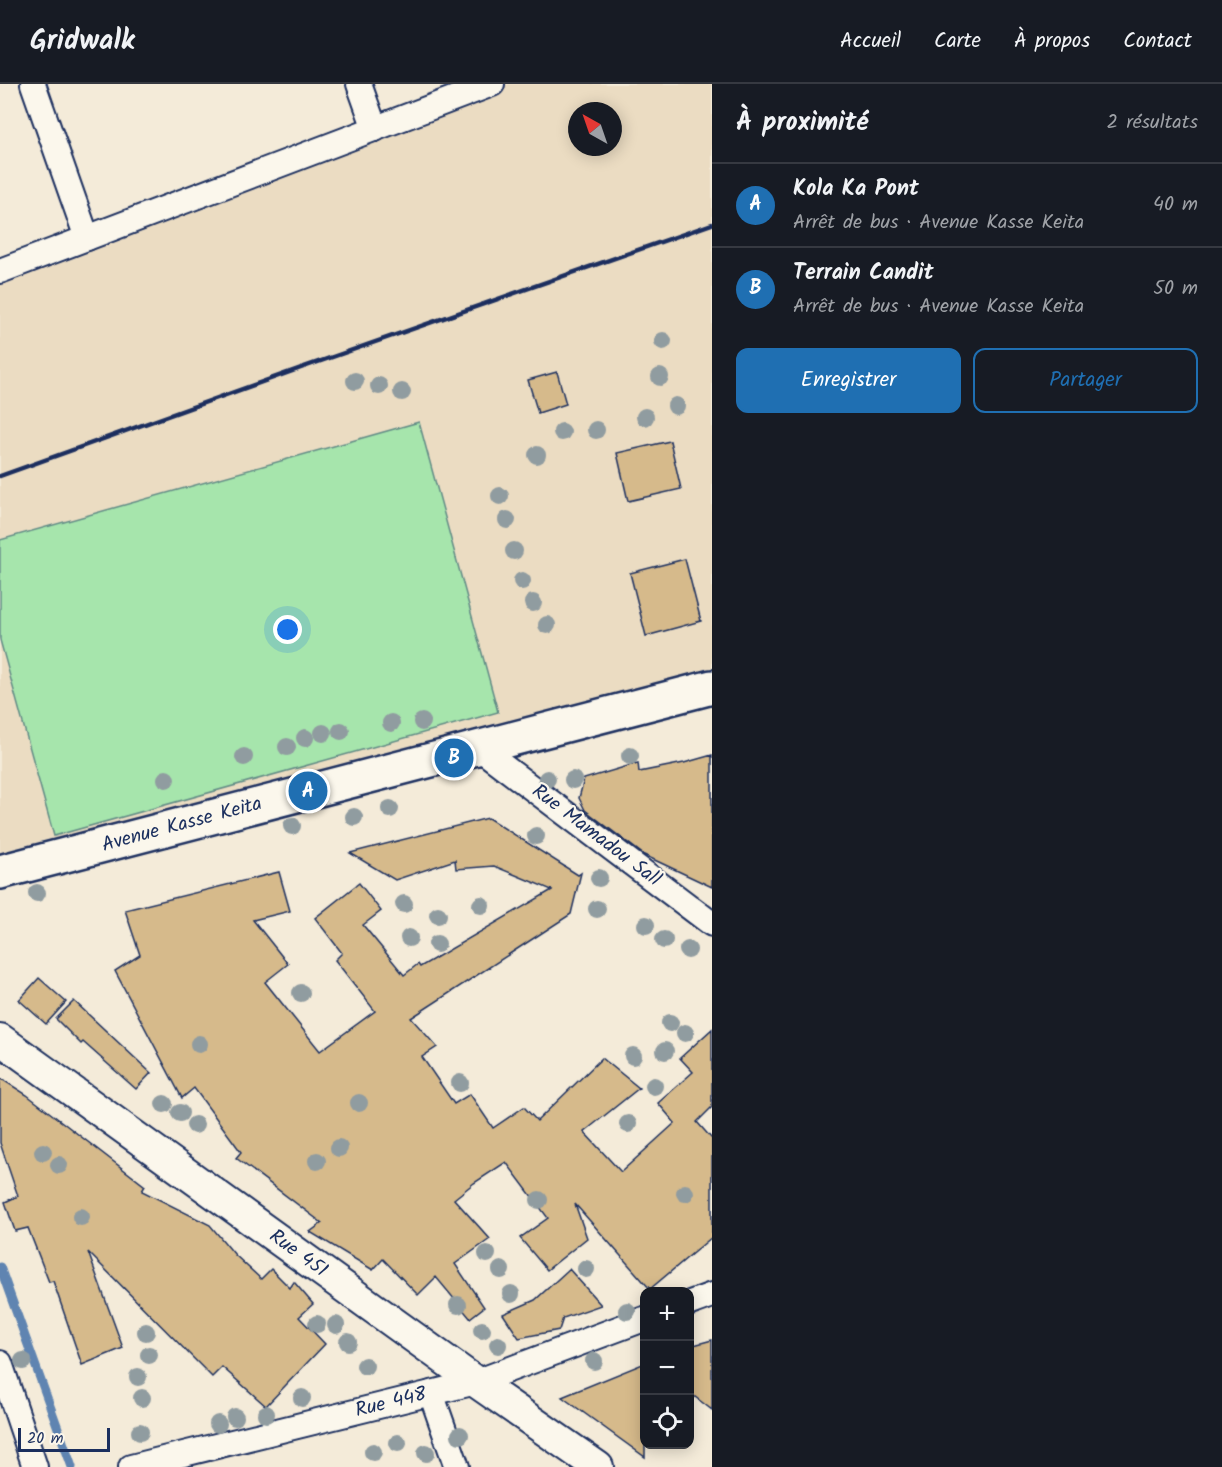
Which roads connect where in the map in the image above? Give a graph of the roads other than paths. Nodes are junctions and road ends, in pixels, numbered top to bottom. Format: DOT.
graph roads {
  1 [pos="33,84"];
  2 [pos="359,84"];
  3 [pos="492,84"];
  4 [pos="375,129"];
  5 [pos="87,238"];
  6 [pos="0,271"];
  7 [pos="712,687"];
  8 [pos="479,748"];
  9 [pos="0,872"];
  10 [pos="712,924"];
  11 [pos="0,1039"];
  12 [pos="712,1294"];
  13 [pos="694,1301"];
  14 [pos="640,1322"];
  15 [pos="0,1363"];
  16 [pos="476,1382"];
  17 [pos="431,1394"];
  18 [pos="35,1467"];
  19 [pos="131,1467"];
  20 [pos="457,1467"];
  21 [pos="598,1467"];
  1 -- 5 [label="street"];
  2 -- 4 [label="street"];
  3 -- 4 [label="street"];
  4 -- 5 [label="street"];
  5 -- 6 [label="street"];
  7 -- 8 [label="main road, Avenue Kasse Keita"];
  8 -- 9 [label="main road, Avenue Kasse Keita"];
  8 -- 10 [label="street, Rue Mamadou Sall"];
  11 -- 16 [label="street, Rue 451"];
  12 -- 13 [label="street"];
  14 -- 16 [label="street, Rue 448"];
  15 -- 18 [label="street"];
  16 -- 17 [label="street, Rue 448"];
  16 -- 21 [label="street, Rue 451"];
  17 -- 19 [label="street, Rue 448"];
  17 -- 20 [label="street"];
}
